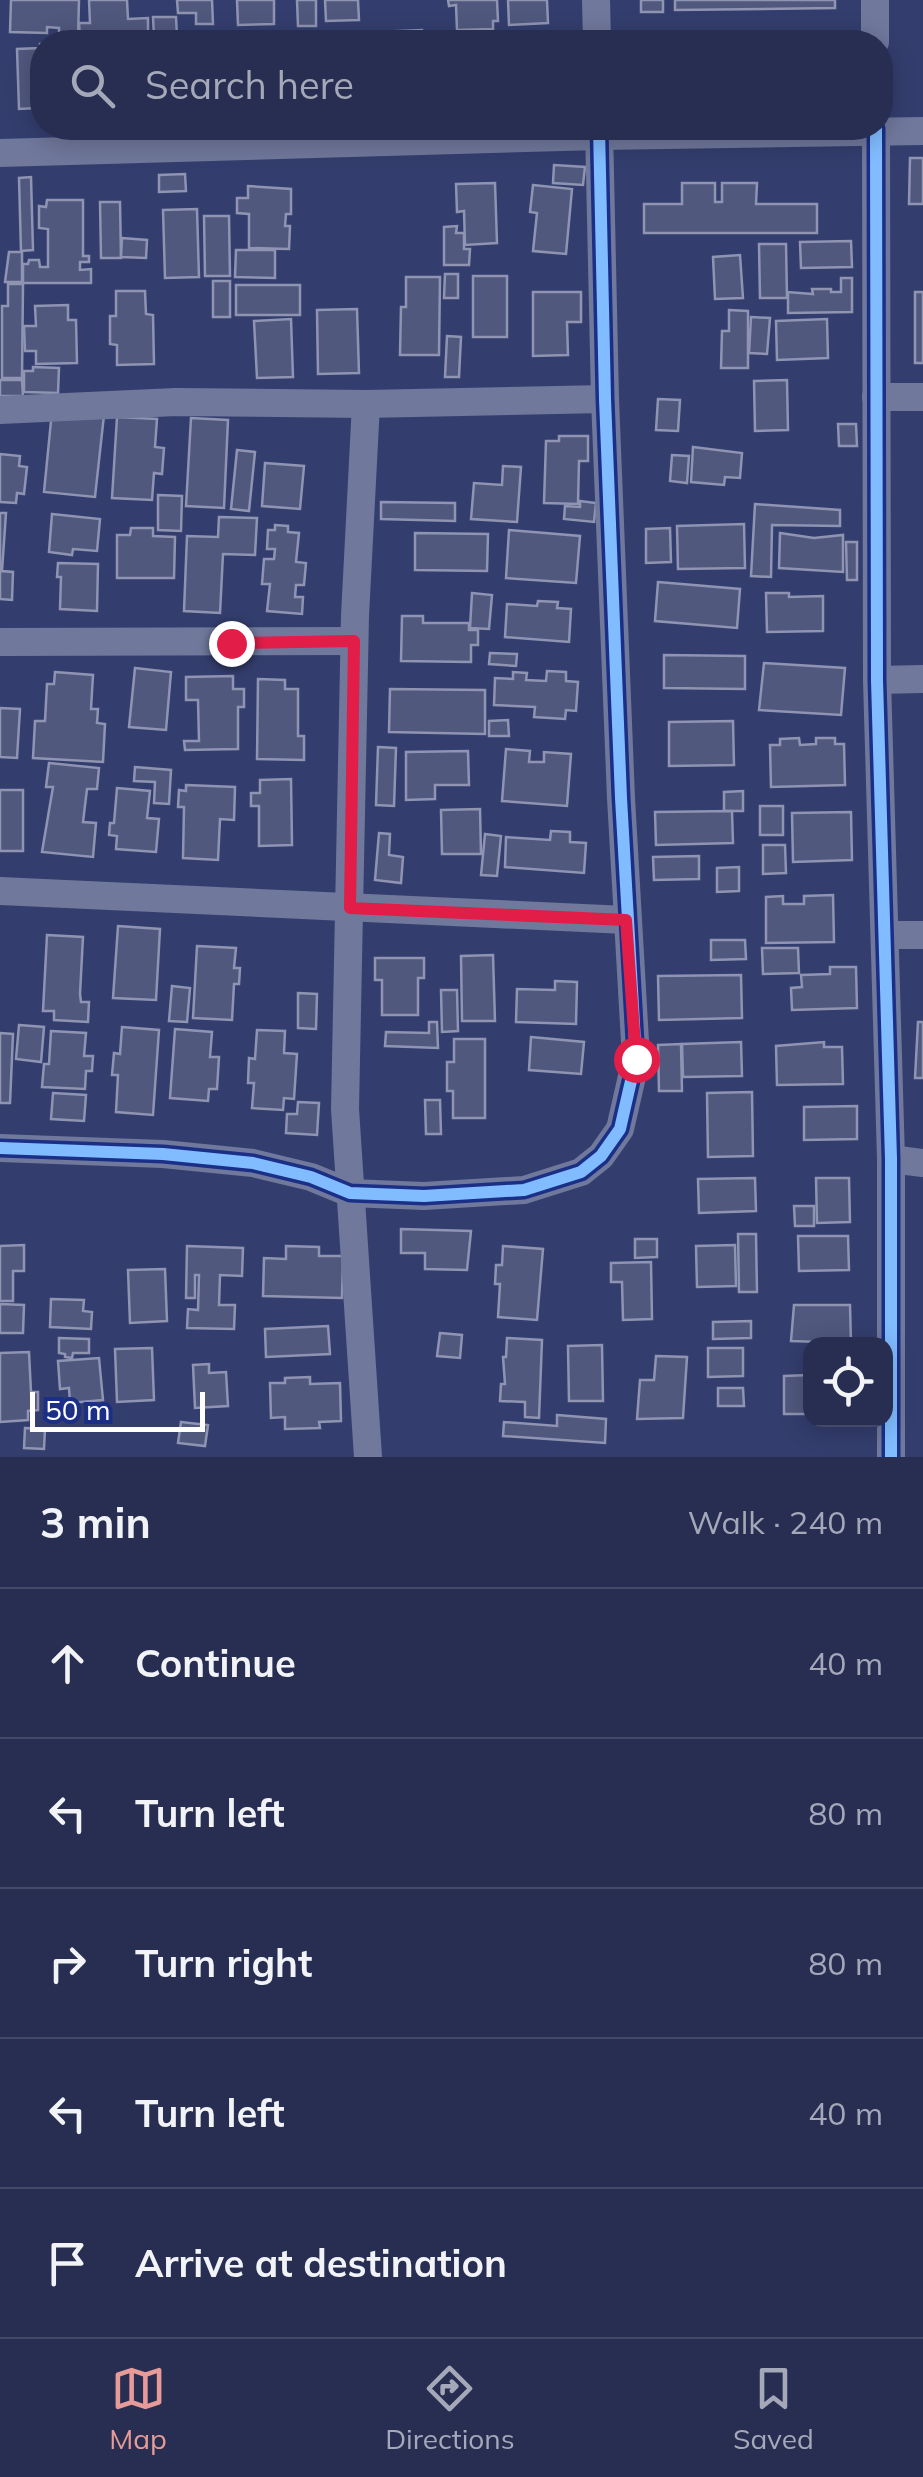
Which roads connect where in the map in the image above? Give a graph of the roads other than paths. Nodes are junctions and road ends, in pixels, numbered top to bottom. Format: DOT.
graph roads {
  1 [pos="596,0"];
  2 [pos="874,0"];
  3 [pos="597,30"];
  4 [pos="875,30"];
  5 [pos="893,130"];
  6 [pos="923,132"];
  7 [pos="443,140"];
  8 [pos="599,140"];
  9 [pos="876,140"];
  10 [pos="0,153"];
  11 [pos="876,397"];
  12 [pos="923,397"];
  13 [pos="605,399"];
  14 [pos="366,404"];
  15 [pos="0,410"];
  16 [pos="354,641"];
  17 [pos="0,642"];
  18 [pos="923,679"];
  19 [pos="877,680"];
  20 [pos="0,891"];
  21 [pos="350,908"];
  22 [pos="626,920"];
  23 [pos="886,935"];
  24 [pos="923,935"];
  25 [pos="0,1148"];
  26 [pos="891,1159"];
  27 [pos="923,1163"];
  28 [pos="350,1193"];
  29 [pos="368,1457"];
  30 [pos="891,1457"];
  1 -- 3 [label="street"];
  2 -- 4 [label="street"];
  5 -- 6 [label="street"];
  7 -- 10 [label="street"];
  8 -- 13 [label="street"];
  9 -- 11 [label="street"];
  11 -- 12 [label="street"];
  11 -- 19 [label="street"];
  13 -- 14 [label="street"];
  13 -- 22 [label="street"];
  14 -- 15 [label="street"];
  14 -- 16 [label="street"];
  16 -- 17 [label="street"];
  16 -- 21 [label="street"];
  18 -- 19 [label="street"];
  19 -- 23 [label="street"];
  20 -- 21 [label="street"];
  21 -- 22 [label="street"];
  21 -- 28 [label="street"];
  22 -- 28 [label="street"];
  23 -- 24 [label="street"];
  23 -- 26 [label="street"];
  25 -- 28 [label="street"];
  26 -- 27 [label="street"];
  26 -- 30 [label="street"];
  28 -- 29 [label="street"];
}
